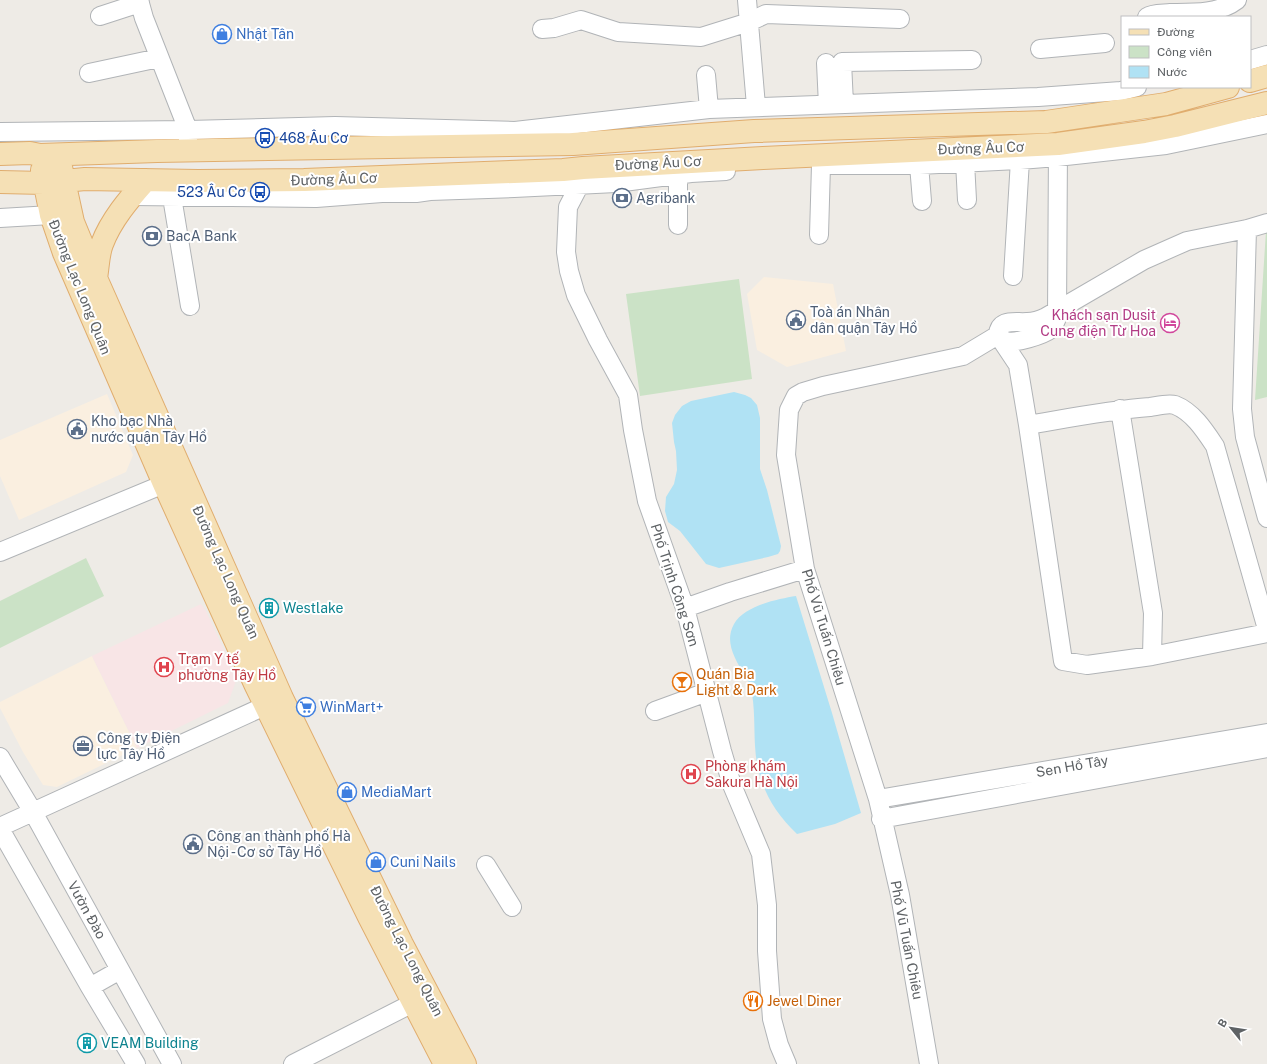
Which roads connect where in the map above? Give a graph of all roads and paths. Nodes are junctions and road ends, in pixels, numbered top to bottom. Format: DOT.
graph roads {
  1 [pos="747,0"];
  2 [pos="1237,0"];
  3 [pos="139,1"];
  4 [pos="1189,15"];
  5 [pos="100,16"];
  6 [pos="1148,16"];
  7 [pos="900,19"];
  8 [pos="749,22"];
  9 [pos="542,29"];
  10 [pos="1105,43"];
  11 [pos="1040,49"];
  12 [pos="1267,55"];
  13 [pos="159,58"];
  14 [pos="972,60"];
  15 [pos="1251,60"];
  16 [pos="826,63"];
  17 [pos="90,73"];
  18 [pos="706,75"];
  19 [pos="1267,76"];
  20 [pos="1251,81"];
  21 [pos="1134,88"];
  22 [pos="1224,88"];
  23 [pos="1267,103"];
  24 [pos="836,104"];
  25 [pos="756,106"];
  26 [pos="709,109"];
  27 [pos="1267,124"];
  28 [pos="0,132"];
  29 [pos="188,141"];
  30 [pos="562,144"];
  31 [pos="1057,151"];
  32 [pos="0,154"];
  33 [pos="49,154"];
  34 [pos="1020,160"];
  35 [pos="964,162"];
  36 [pos="821,165"];
  37 [pos="919,165"];
  38 [pos="563,170"];
  39 [pos="678,175"];
  40 [pos="0,182"];
  41 [pos="54,182"];
  42 [pos="580,184"];
  43 [pos="139,188"];
  44 [pos="172,197"];
  45 [pos="922,200"];
  46 [pos="967,200"];
  47 [pos="51,215"];
  48 [pos="0,218"];
  49 [pos="1267,223"];
  50 [pos="678,225"];
  51 [pos="1247,229"];
  52 [pos="818,235"];
  53 [pos="1013,276"];
  54 [pos="96,278"];
  55 [pos="190,306"];
  56 [pos="1057,310"];
  57 [pos="998,335"];
  58 [pos="1120,409"];
  59 [pos="1028,426"];
  60 [pos="164,484"];
  61 [pos="1267,518"];
  62 [pos="0,552"];
  63 [pos="805,569"];
  64 [pos="685,608"];
  65 [pos="1267,628"];
  66 [pos="1267,633"];
  67 [pos="1152,656"];
  68 [pos="706,692"];
  69 [pos="274,702"];
  70 [pos="655,712"];
  71 [pos="1267,733"];
  72 [pos="1267,748"];
  73 [pos="0,757"];
  74 [pos="878,799"];
  75 [pos="33,812"];
  76 [pos="881,819"];
  77 [pos="0,828"];
  78 [pos="486,865"];
  79 [pos="512,908"];
  80 [pos="120,970"];
  81 [pos="90,987"];
  82 [pos="413,1003"];
  83 [pos="136,1064"];
  84 [pos="172,1064"];
  85 [pos="293,1064"];
  86 [pos="445,1064"];
  87 [pos="465,1064"];
  88 [pos="787,1064"];
  89 [pos="929,1064"];
  1 -- 8 [label="street"];
  2 -- 4 [label="street"];
  3 -- 5 [label="street"];
  3 -- 13 [label="street"];
  4 -- 6 [label="street"];
  7 -- 8 [label="street"];
  8 -- 9 [label="street"];
  8 -- 25 [label="street"];
  10 -- 11 [label="street"];
  12 -- 15 [label="street"];
  13 -- 17 [label="street"];
  13 -- 29 [label="street"];
  14 -- 24 [label="street"];
  16 -- 24 [label="street"];
  18 -- 26 [label="street"];
  19 -- 20 [label="main road"];
  21 -- 24 [label="street, Đường Âu Cơ"];
  22 -- 30 [label="main road, Đường Âu Cơ"];
  23 -- 31 [label="main road, Đường Âu Cơ"];
  24 -- 25 [label="street, Đường Âu Cơ"];
  25 -- 26 [label="street, Đường Âu Cơ"];
  26 -- 29 [label="street, Đường Âu Cơ"];
  27 -- 31 [label="street, Đường Âu Cơ"];
  28 -- 29 [label="street, Đường Âu Cơ"];
  29 -- 30 [label="main road, Đường Âu Cơ"];
  29 -- 33 [label="main road, Đường Âu Cơ"];
  30 -- 38 [label="main road"];
  31 -- 34 [label="street, Đường Âu Cơ"];
  31 -- 38 [label="main road, Đường Âu Cơ"];
  31 -- 56 [label="street"];
  32 -- 33 [label="main road, Đường Âu Cơ"];
  33 -- 41 [label="main road, Đường Lạc Long Quân"];
  34 -- 35 [label="street, Đường Âu Cơ"];
  34 -- 53 [label="street"];
  35 -- 37 [label="street, Đường Âu Cơ"];
  35 -- 46 [label="street"];
  36 -- 37 [label="street, Đường Âu Cơ"];
  36 -- 39 [label="street, Đường Âu Cơ"];
  36 -- 52 [label="street"];
  37 -- 45 [label="street"];
  38 -- 43 [label="main road, Đường Âu Cơ"];
  39 -- 42 [label="street, Đường Âu Cơ"];
  39 -- 50 [label="street"];
  40 -- 41 [label="main road, Đường Âu Cơ"];
  41 -- 43 [label="main road, Đường Âu Cơ"];
  41 -- 47 [label="main road, Đường Lạc Long Quân"];
  41 -- 54 [label="main road, Đường Lạc Long Quân"];
  42 -- 44 [label="street, Đường Âu Cơ"];
  42 -- 64 [label="street, Phố Trịnh Công Sơn"];
  43 -- 44 [label="street, Đường Âu Cơ"];
  43 -- 54 [label="main road"];
  44 -- 55 [label="street"];
  47 -- 48 [label="street"];
  47 -- 60 [label="main road, Đường Lạc Long Quân"];
  49 -- 51 [label="street"];
  51 -- 56 [label="street"];
  51 -- 61 [label="street"];
  54 -- 69 [label="main road, Đường Lạc Long Quân"];
  56 -- 57 [label="street"];
  57 -- 59 [label="street"];
  57 -- 63 [label="street, Phố Vũ Tuấn Chiêu"];
  58 -- 59 [label="street"];
  58 -- 65 [label="street"];
  58 -- 67 [label="street"];
  59 -- 67 [label="street"];
  60 -- 62 [label="street"];
  60 -- 69 [label="main road, Đường Lạc Long Quân"];
  63 -- 64 [label="street"];
  63 -- 74 [label="street, Phố Vũ Tuấn Chiêu"];
  64 -- 68 [label="street, Phố Trịnh Công Sơn"];
  66 -- 67 [label="street"];
  68 -- 70 [label="street"];
  68 -- 88 [label="street, Phố Trịnh Công Sơn"];
  69 -- 75 [label="street"];
  69 -- 82 [label="main road, Đường Lạc Long Quân"];
  69 -- 87 [label="main road, Đường Lạc Long Quân"];
  71 -- 74 [label="street, Sen Hồ Tây"];
  72 -- 76 [label="street, Sen Hồ Tây"];
  73 -- 75 [label="street, Vườn Đào"];
  74 -- 76 [label="street, Phố Vũ Tuấn Chiêu"];
  75 -- 77 [label="street"];
  75 -- 80 [label="street, Vườn Đào"];
  76 -- 89 [label="street, Phố Vũ Tuấn Chiêu"];
  77 -- 81 [label="street"];
  78 -- 79 [label="street"];
  80 -- 81 [label="street"];
  80 -- 84 [label="street, Vườn Đào"];
  81 -- 83 [label="street"];
  82 -- 85 [label="street"];
  82 -- 86 [label="main road, Đường Lạc Long Quân"];
}
